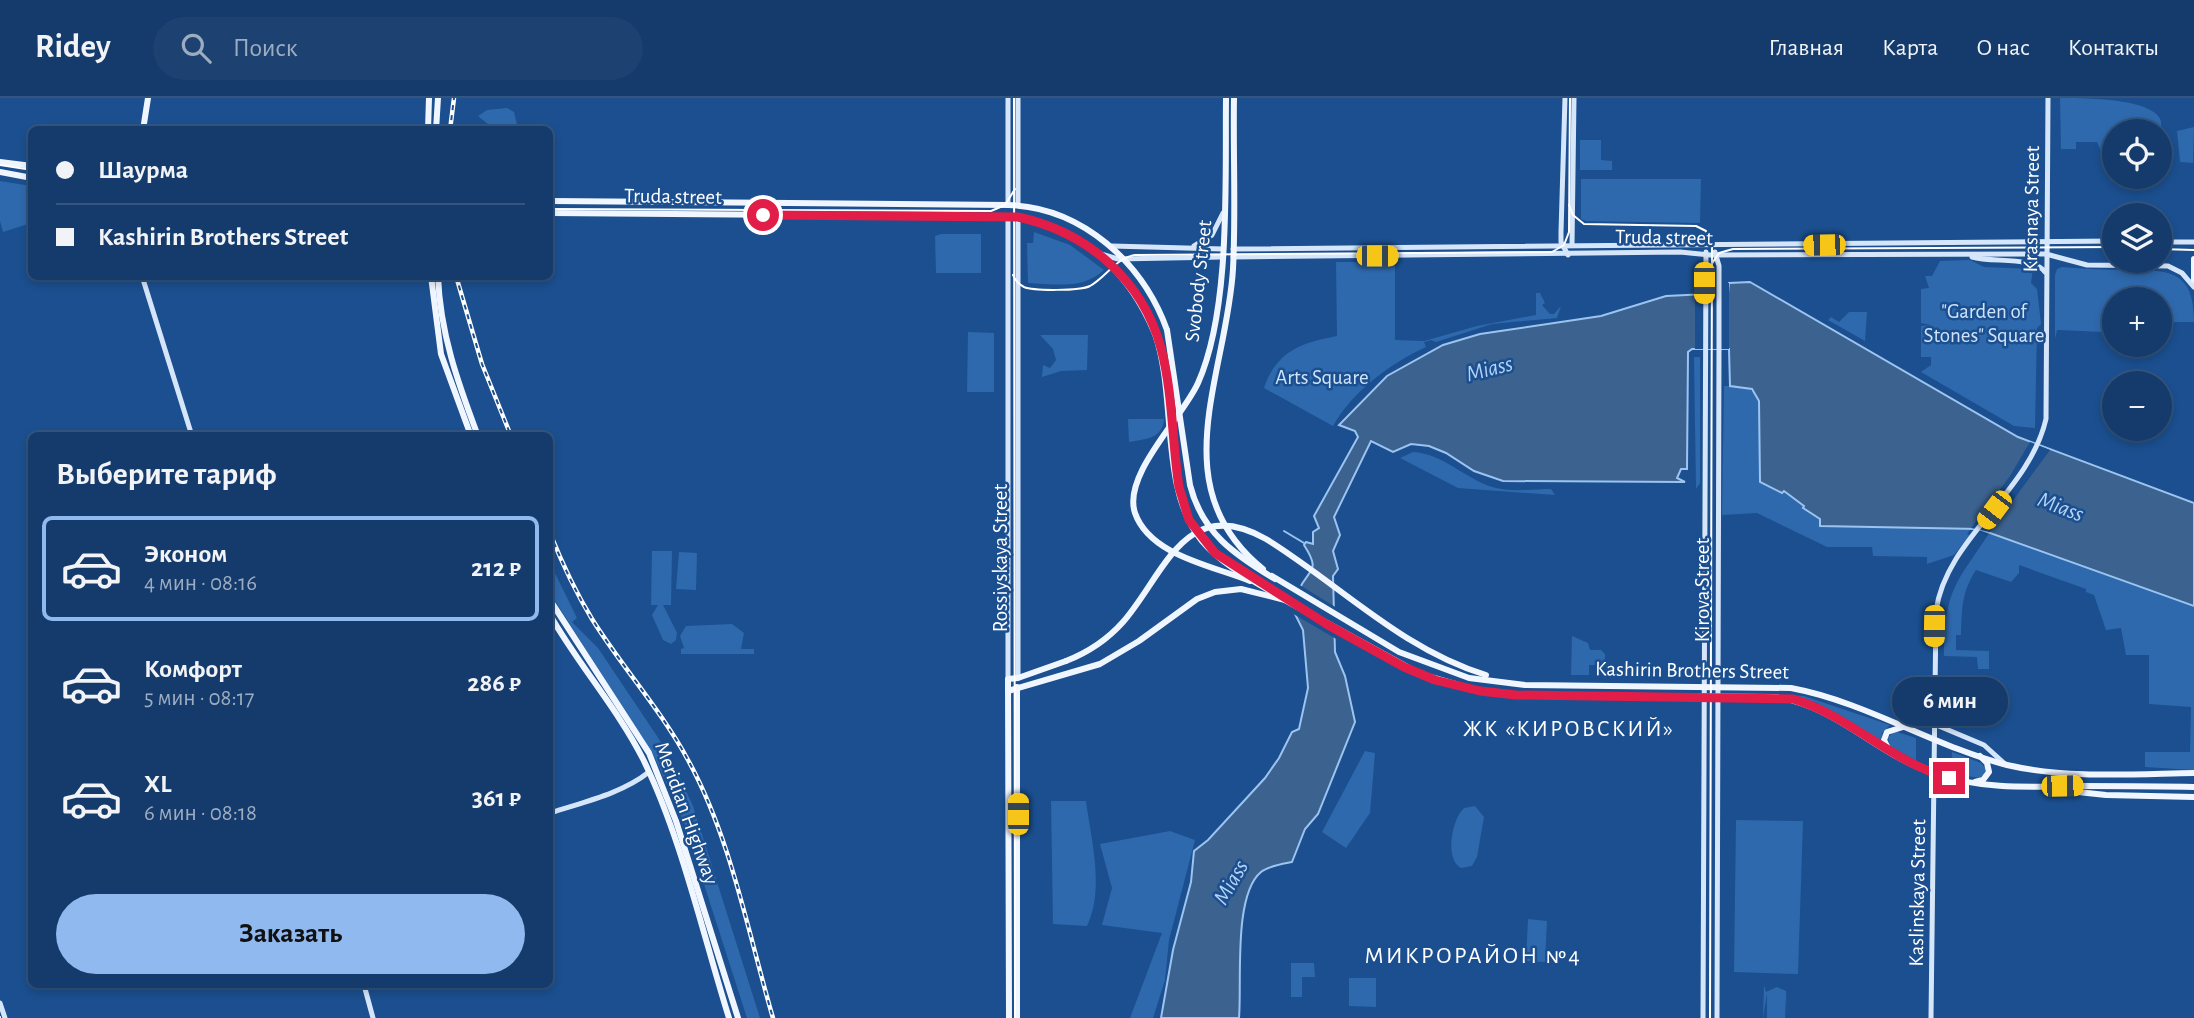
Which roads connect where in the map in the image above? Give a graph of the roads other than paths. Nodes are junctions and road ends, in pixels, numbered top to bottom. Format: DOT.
graph roads {
  1 [pos="148,98"];
  2 [pos="429,98"];
  3 [pos="438,98"];
  4 [pos="1008,98"];
  5 [pos="1018,98"];
  6 [pos="1226,98"];
  7 [pos="1234,98"];
  8 [pos="1565,98"];
  9 [pos="1574,98"];
  10 [pos="2048,98"];
  11 [pos="144,126"];
  12 [pos="428,126"];
  13 [pos="436,126"];
  14 [pos="0,162"];
  15 [pos="28,166"];
  16 [pos="0,172"];
  17 [pos="28,177"];
  18 [pos="553,201"];
  19 [pos="774,203"];
  20 [pos="894,204"];
  21 [pos="1008,205"];
  22 [pos="1018,205"];
  23 [pos="553,213"];
  24 [pos="1223,213"];
  25 [pos="773,215"];
  26 [pos="894,216"];
  27 [pos="1008,217"];
  28 [pos="1018,217"];
  29 [pos="2045,240"];
  30 [pos="2102,241"];
  31 [pos="2172,242"];
  32 [pos="2194,242"];
  33 [pos="1573,244"];
  34 [pos="1824,245"];
  35 [pos="1112,246"];
  36 [pos="1711,246"];
  37 [pos="1564,247"];
  38 [pos="1190,248"];
  39 [pos="1223,249"];
  40 [pos="1233,249"];
  41 [pos="1101,254"];
  42 [pos="1824,254"];
  43 [pos="1965,254"];
  44 [pos="2046,254"];
  45 [pos="1568,255"];
  46 [pos="1704,255"];
  47 [pos="1716,255"];
  48 [pos="1222,257"];
  49 [pos="1233,257"];
  50 [pos="1123,258"];
  51 [pos="2194,259"];
  52 [pos="2075,263"];
  53 [pos="2046,273"];
  54 [pos="143,280"];
  55 [pos="431,280"];
  56 [pos="439,280"];
  57 [pos="2194,280"];
  58 [pos="2194,287"];
  59 [pos="191,432"];
  60 [pos="469,432"];
  61 [pos="477,432"];
  62 [pos="1979,529"];
  63 [pos="1007,566"];
  64 [pos="1017,566"];
  65 [pos="1275,579"];
  66 [pos="1265,588"];
  67 [pos="1285,600"];
  68 [pos="553,605"];
  69 [pos="553,620"];
  70 [pos="1018,678"];
  71 [pos="1484,678"];
  72 [pos="1008,679"];
  73 [pos="1719,686"];
  74 [pos="1704,687"];
  75 [pos="1017,689"];
  76 [pos="1008,691"];
  77 [pos="1703,697"];
  78 [pos="1720,697"];
  79 [pos="1934,724"];
  80 [pos="1909,727"];
  81 [pos="1934,738"];
  82 [pos="1978,755"];
  83 [pos="1893,756"];
  84 [pos="2005,764"];
  85 [pos="649,772"];
  86 [pos="2194,773"];
  87 [pos="1934,774"];
  88 [pos="1969,782"];
  89 [pos="2194,786"];
  90 [pos="2039,787"];
  91 [pos="2194,797"];
  92 [pos="553,812"];
  93 [pos="1009,952"];
  94 [pos="1018,952"];
  95 [pos="364,988"];
  96 [pos="0,1003"];
  97 [pos="5,1018"];
  98 [pos="373,1018"];
  99 [pos="729,1018"];
  100 [pos="738,1018"];
  101 [pos="1009,1018"];
  102 [pos="1017,1018"];
  103 [pos="1703,1018"];
  104 [pos="1717,1018"];
  105 [pos="1931,1018"];
  1 -- 11 [label="main road"];
  2 -- 12 [label="main road"];
  3 -- 13 [label="main road"];
  4 -- 21 [label="main road, Rossiyskaya Street"];
  5 -- 22 [label="main road, Rossiyskaya Street"];
  6 -- 24 [label="main road, Svobody Street"];
  7 -- 40 [label="main road, Svobody Street"];
  8 -- 37 [label="main road"];
  9 -- 33 [label="main road"];
  10 -- 29 [label="main road, Krasnaya Street"];
  14 -- 15 [label="main road"];
  16 -- 17 [label="main road"];
  18 -- 19 [label="main road, Truda street"];
  19 -- 20 [label="main road, Truda street"];
  19 -- 25 [label="main road"];
  20 -- 21 [label="main road, Truda street"];
  20 -- 26 [label="main road"];
  21 -- 22 [label="main road, Truda street"];
  21 -- 27 [label="main road, Rossiyskaya Street"];
  22 -- 28 [label="main road, Rossiyskaya Street"];
  22 -- 35 [label="main road, Truda street"];
  23 -- 25 [label="main road, Truda street"];
  24 -- 38 [label="main road"];
  24 -- 39 [label="main road, Svobody Street"];
  25 -- 26 [label="main road, Truda street"];
  26 -- 27 [label="main road, Truda street"];
  27 -- 28 [label="main road, Truda street"];
  27 -- 63 [label="main road, Rossiyskaya Street"];
  28 -- 41 [label="main road, Truda street"];
  28 -- 64 [label="main road, Rossiyskaya Street"];
  29 -- 30 [label="main road, Truda street"];
  29 -- 34 [label="main road, Truda street"];
  29 -- 44 [label="main road, Krasnaya Street"];
  31 -- 32 [label="main road"];
  33 -- 36 [label="main road, Truda street"];
  33 -- 37 [label="main road, Truda street"];
  33 -- 45 [label="main road"];
  34 -- 36 [label="main road, Truda street"];
  34 -- 42 [label="main road"];
  35 -- 38 [label="main road, Truda street"];
  35 -- 50 [label="main road, Truda street"];
  36 -- 46 [label="main road"];
  36 -- 47 [label="main road, Kirova Street"];
  37 -- 40 [label="main road, Truda street"];
  37 -- 45 [label="main road"];
  38 -- 39 [label="main road, Truda street"];
  39 -- 40 [label="main road, Truda street"];
  39 -- 48 [label="main road, Svobody Street"];
  40 -- 49 [label="main road, Svobody Street"];
  41 -- 50 [label="main road, Truda street"];
  41 -- 66 [label="main road, bridge"];
  42 -- 43 [label="main road, Truda street"];
  42 -- 47 [label="main road, Truda street"];
  43 -- 44 [label="main road, Truda street"];
  43 -- 53 [label="main road"];
  44 -- 52 [label="main road, Truda street"];
  44 -- 53 [label="main road, Krasnaya Street"];
  45 -- 46 [label="main road, Truda street"];
  45 -- 49 [label="main road, Truda street"];
  46 -- 47 [label="main road, Truda street"];
  46 -- 74 [label="main road, Kirova Street"];
  47 -- 73 [label="main road, Kirova Street"];
  48 -- 49 [label="main road, Truda street"];
  48 -- 50 [label="main road, Truda street"];
  48 -- 66 [label="main road, Svobody Street, bridge"];
  49 -- 65 [label="main road, Svobody Street, bridge"];
  50 -- 65 [label="main road, bridge"];
  51 -- 57 [label="main road"];
  52 -- 53 [label="main road"];
  52 -- 58 [label="main road, Truda street"];
  53 -- 62 [label="main road, Krasnaya Street"];
  54 -- 59 [label="main road"];
  55 -- 60 [label="main road"];
  56 -- 61 [label="main road"];
  62 -- 79 [label="main road, Kaslinskaya Street"];
  63 -- 64 [label="main road"];
  63 -- 72 [label="main road, Rossiyskaya Street"];
  64 -- 70 [label="main road, Rossiyskaya Street"];
  65 -- 71 [label="main road"];
  66 -- 67 [label="main road, bridge"];
  67 -- 75 [label="main road, bridge"];
  67 -- 77 [label="main road, Kashirin Brothers Street"];
  68 -- 100 [label="main road, Meridian Highway"];
  69 -- 85 [label="main road, Meridian Highway"];
  70 -- 71 [label="main road, bridge"];
  70 -- 72 [label="main road"];
  70 -- 75 [label="main road, Rossiyskaya Street"];
  71 -- 74 [label="main road, Kashirin Brothers Street"];
  72 -- 76 [label="main road, Rossiyskaya Street"];
  73 -- 74 [label="main road, Kashirin Brothers Street"];
  73 -- 78 [label="main road, Kirova Street"];
  73 -- 80 [label="main road, Kashirin Brothers Street"];
  74 -- 77 [label="main road, Kirova Street"];
  75 -- 76 [label="main road"];
  75 -- 94 [label="main road, Rossiyskaya Street"];
  76 -- 93 [label="main road, Rossiyskaya Street"];
  77 -- 78 [label="main road, Kashirin Brothers Street"];
  77 -- 103 [label="main road, Kirova Street"];
  78 -- 83 [label="main road, Kashirin Brothers Street"];
  78 -- 104 [label="main road, Kirova Street"];
  79 -- 81 [label="main road, Kaslinskaya Street"];
  79 -- 84 [label="main road"];
  80 -- 81 [label="main road, Kashirin Brothers Street"];
  80 -- 83 [label="main road"];
  81 -- 82 [label="main road, Kashirin Brothers Street"];
  81 -- 87 [label="main road, Kaslinskaya Street"];
  82 -- 84 [label="main road, Kashirin Brothers Street"];
  82 -- 88 [label="main road"];
  83 -- 87 [label="main road, Kashirin Brothers Street"];
  84 -- 86 [label="main road, Kashirin Brothers Street"];
  85 -- 92 [label="main road"];
  85 -- 99 [label="main road, Meridian Highway"];
  87 -- 88 [label="main road, Kashirin Brothers Street"];
  87 -- 105 [label="main road, Kaslinskaya Street"];
  88 -- 90 [label="main road, Kashirin Brothers Street"];
  89 -- 90 [label="main road, Kashirin Brothers Street"];
  90 -- 91 [label="main road"];
  93 -- 94 [label="main road"];
  93 -- 101 [label="main road, Rossiyskaya Street"];
  94 -- 102 [label="main road, Rossiyskaya Street"];
  95 -- 98 [label="main road"];
  96 -- 97 [label="main road"];
}
